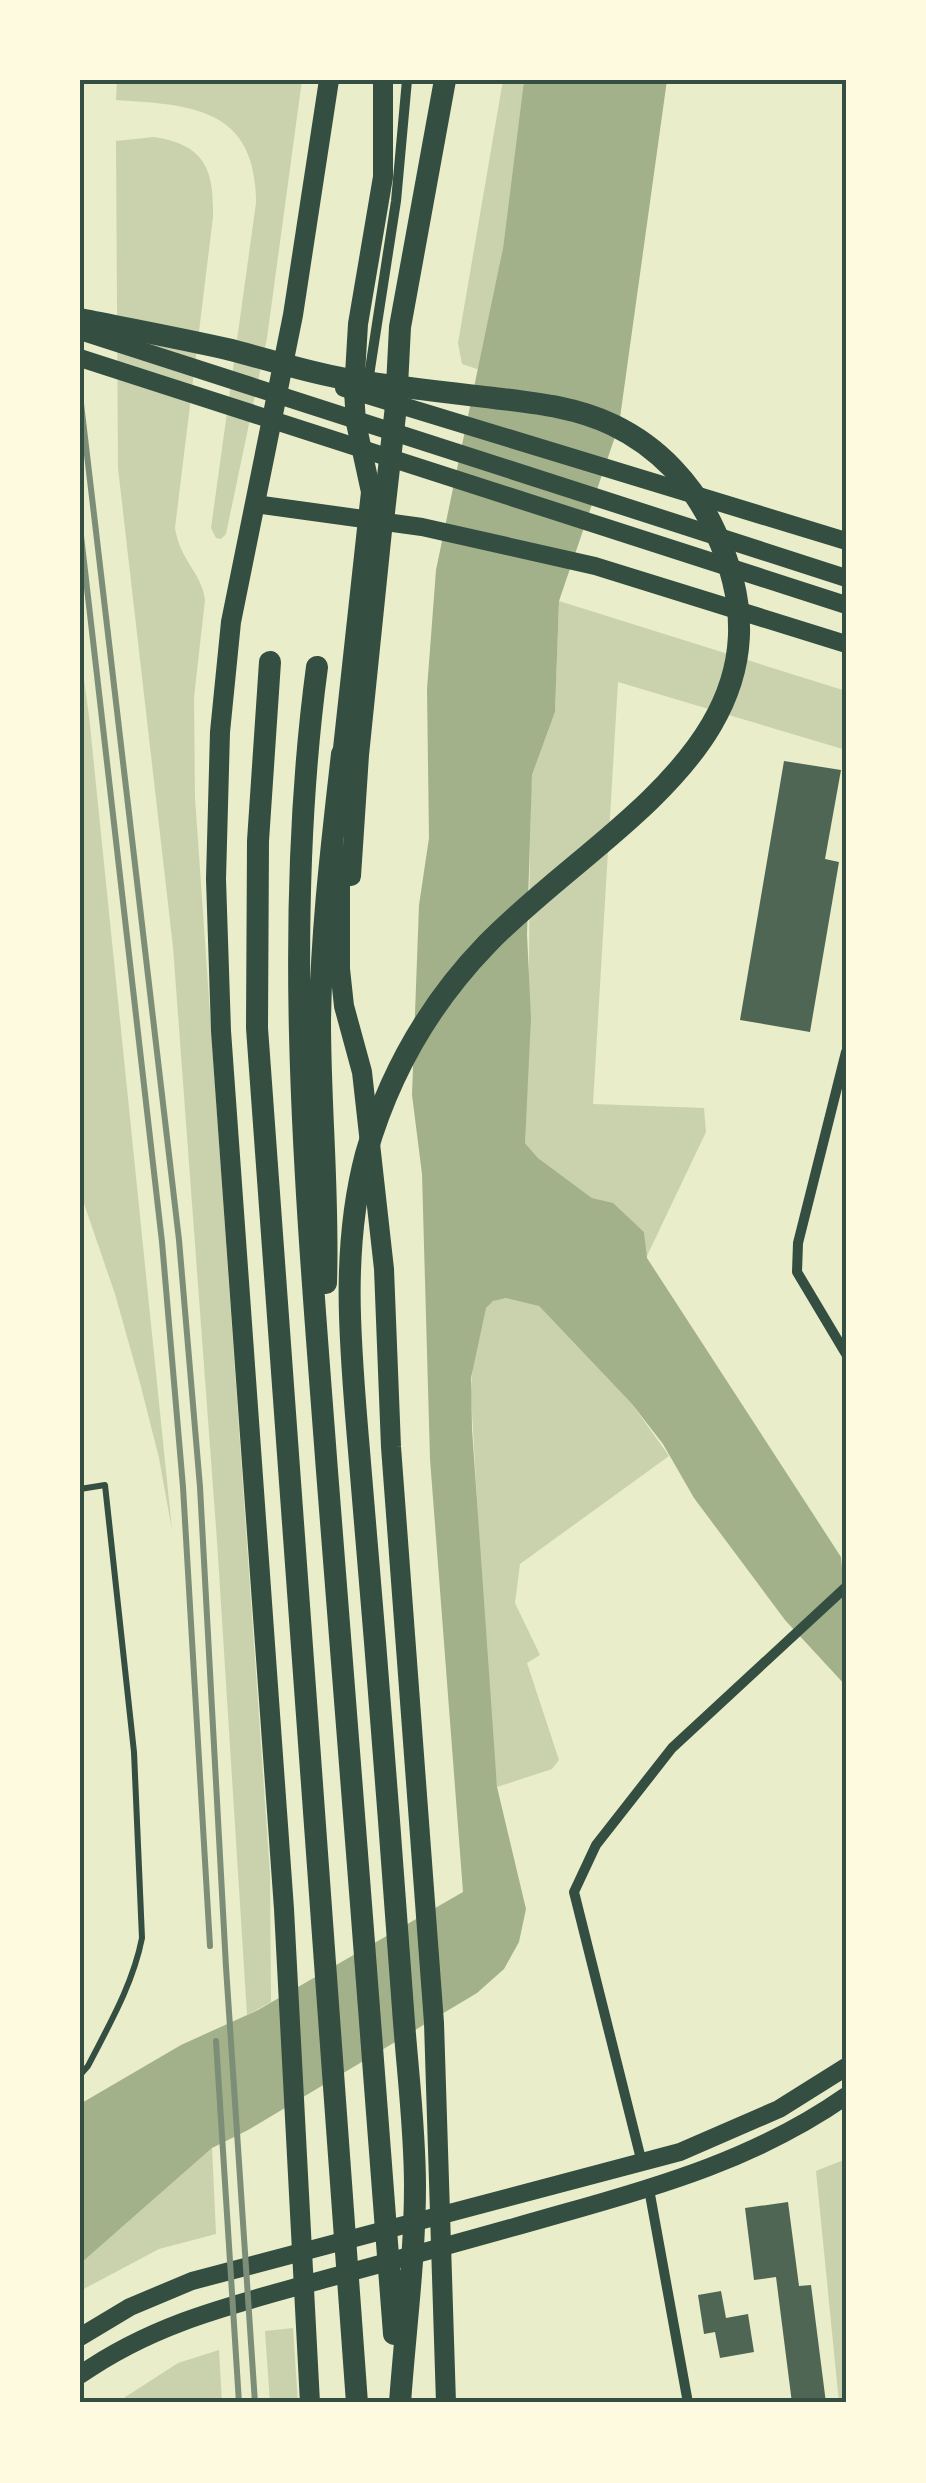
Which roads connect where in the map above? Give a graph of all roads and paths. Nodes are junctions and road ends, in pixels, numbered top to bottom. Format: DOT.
graph roads {
  1 [pos="329,80"];
  2 [pos="384,80"];
  3 [pos="408,80"];
  4 [pos="445,80"];
  5 [pos="80,304"];
  6 [pos="80,319"];
  7 [pos="80,331"];
  8 [pos="227,350"];
  9 [pos="80,358"];
  10 [pos="282,370"];
  11 [pos="360,394"];
  12 [pos="396,406"];
  13 [pos="254,504"];
  14 [pos="376,520"];
  15 [pos="846,540"];
  16 [pos="846,578"];
  17 [pos="846,605"];
  18 [pos="846,644"];
  19 [pos="270,662"];
  20 [pos="317,667"];
  21 [pos="342,754"];
  22 [pos="846,1052"];
  23 [pos="362,1072"];
  24 [pos="846,1354"];
  25 [pos="322,1396"];
  26 [pos="80,1488"];
  27 [pos="846,1588"];
  28 [pos="846,2066"];
  29 [pos="80,2074"];
  30 [pos="846,2096"];
  31 [pos="643,2164"];
  32 [pos="649,2189"];
  33 [pos="80,2337"];
  34 [pos="80,2375"];
  35 [pos="310,2403"];
  36 [pos="357,2403"];
  37 [pos="400,2403"];
  38 [pos="446,2403"];
  39 [pos="688,2403"];
  1 -- 10 [label="main road"];
  2 -- 11 [label="main road"];
  3 -- 11 [label="street"];
  4 -- 12 [label="highway"];
  5 -- 8 [label="highway"];
  6 -- 8 [label="highway"];
  7 -- 16 [label="main road"];
  8 -- 37 [label="highway"];
  9 -- 17 [label="main road"];
  10 -- 11 [label="main road"];
  10 -- 13 [label="main road"];
  11 -- 12 [label="main road"];
  11 -- 14 [label="main road"];
  12 -- 14 [label="highway"];
  12 -- 15 [label="main road"];
  13 -- 14 [label="main road"];
  13 -- 35 [label="main road"];
  14 -- 18 [label="main road"];
  14 -- 21 [label="main road"];
  14 -- 23 [label="main road"];
  19 -- 36 [label="highway"];
  20 -- 25 [label="highway"];
  21 -- 23 [label="main road"];
  21 -- 25 [label="highway"];
  22 -- 24 [label="street"];
  23 -- 38 [label="main road"];
  25 -- 37 [label="highway"];
  26 -- 29 [label="lane"];
  27 -- 31 [label="street"];
  28 -- 31 [label="main road"];
  30 -- 32 [label="main road"];
  31 -- 33 [label="main road"];
  32 -- 34 [label="main road"];
  32 -- 39 [label="street"];
}
